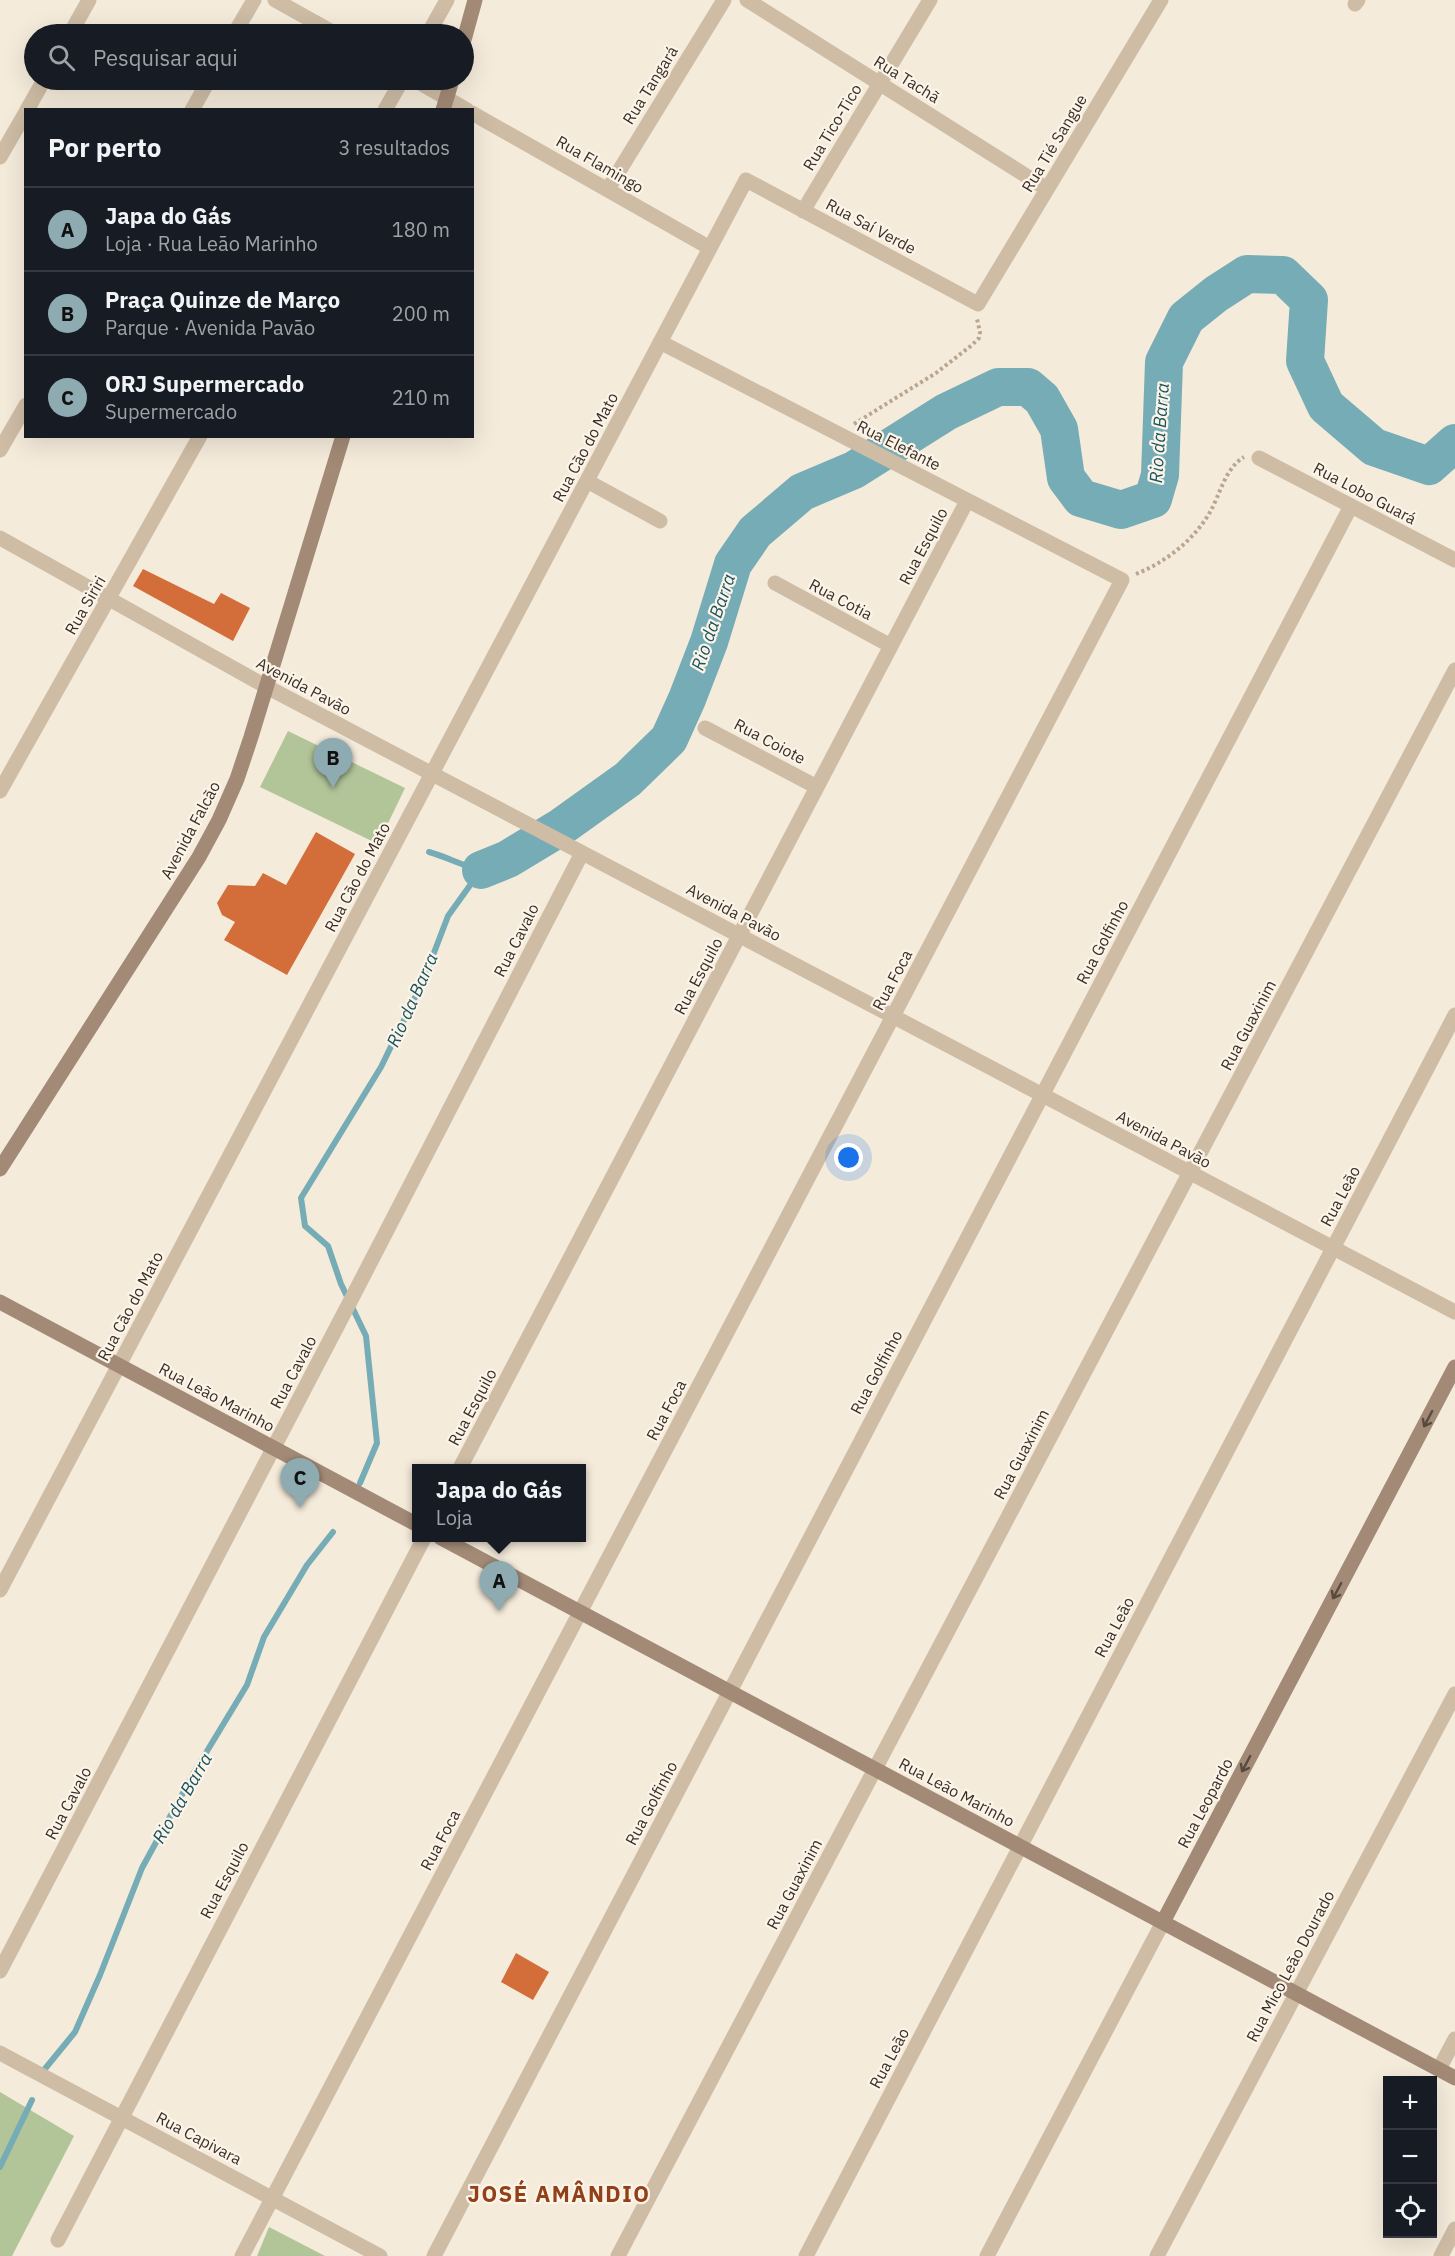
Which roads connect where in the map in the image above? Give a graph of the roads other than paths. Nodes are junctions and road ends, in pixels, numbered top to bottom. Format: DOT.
graph roads {
  1 [pos="89,0"];
  2 [pos="254,0"];
  3 [pos="275,0"];
  4 [pos="447,0"];
  5 [pos="475,0"];
  6 [pos="724,0"];
  7 [pos="747,0"];
  8 [pos="930,0"];
  9 [pos="1161,0"];
  10 [pos="76,24"];
  11 [pos="240,24"];
  12 [pos="318,24"];
  13 [pos="434,24"];
  14 [pos="468,24"];
  15 [pos="879,83"];
  16 [pos="38,90"];
  17 [pos="203,90"];
  18 [pos="397,90"];
  19 [pos="428,90"];
  20 [pos="444,103"];
  21 [pos="28,108"];
  22 [pos="193,108"];
  23 [pos="387,108"];
  24 [pos="460,108"];
  25 [pos="474,113"];
  26 [pos="24,115"];
  27 [pos="0,157"];
  28 [pos="746,180"];
  29 [pos="608,189"];
  30 [pos="1047,189"];
  31 [pos="803,211"];
  32 [pos="710,248"];
  33 [pos="978,304"];
  34 [pos="660,342"];
  35 [pos="24,408"];
  36 [pos="199,438"];
  37 [pos="342,438"];
  38 [pos="0,450"];
  39 [pos="1259,458"];
  40 [pos="587,481"];
  41 [pos="968,501"];
  42 [pos="1351,506"];
  43 [pos="660,520"];
  44 [pos="0,538"];
  45 [pos="1455,560"];
  46 [pos="1122,580"];
  47 [pos="775,583"];
  48 [pos="109,599"];
  49 [pos="891,646"];
  50 [pos="1455,670"];
  51 [pos="267,687"];
  52 [pos="705,728"];
  53 [pos="432,774"];
  54 [pos="817,787"];
  55 [pos="0,791"];
  56 [pos="582,853"];
  57 [pos="739,935"];
  58 [pos="1455,1015"];
  59 [pos="894,1017"];
  60 [pos="1042,1095"];
  61 [pos="0,1169"];
  62 [pos="1190,1173"];
  63 [pos="1333,1248"];
  64 [pos="0,1302"];
  65 [pos="1455,1312"];
  66 [pos="119,1366"];
  67 [pos="1455,1367"];
  68 [pos="273,1448"];
  69 [pos="462,1464"];
  70 [pos="412,1521"];
  71 [pos="422,1542"];
  72 [pos="449,1542"];
  73 [pos="0,1590"];
  74 [pos="580,1612"];
  75 [pos="729,1691"];
  76 [pos="1455,1694"];
  77 [pos="875,1769"];
  78 [pos="1020,1846"];
  79 [pos="1163,1922"];
  80 [pos="0,1971"];
  81 [pos="1296,1993"];
  82 [pos="1455,2039"];
  83 [pos="0,2053"];
  84 [pos="1439,2069"];
  85 [pos="1455,2078"];
  86 [pos="120,2117"];
  87 [pos="272,2198"];
  88 [pos="1455,2229"];
  89 [pos="58,2240"];
  90 [pos="242,2256"];
  91 [pos="380,2256"];
  92 [pos="434,2256"];
  93 [pos="618,2256"];
  94 [pos="806,2256"];
  95 [pos="987,2256"];
  96 [pos="1157,2256"];
  97 [pos="1441,2256"];
  1 -- 10 [label="street"];
  2 -- 11 [label="street"];
  3 -- 12 [label="street"];
  4 -- 13 [label="street"];
  5 -- 14 [label="street"];
  6 -- 29 [label="street, Rua Tangará"];
  7 -- 15 [label="street, Rua Tachã"];
  8 -- 15 [label="street, Rua Tico-Tico"];
  9 -- 30 [label="street, Rua Tié Sangue"];
  15 -- 30 [label="street, Rua Tachã"];
  15 -- 31 [label="street, Rua Tico-Tico"];
  16 -- 21 [label="street"];
  17 -- 22 [label="street"];
  18 -- 23 [label="street"];
  19 -- 20 [label="street"];
  20 -- 24 [label="street"];
  25 -- 29 [label="street, Rua Flamingo"];
  26 -- 27 [label="street"];
  28 -- 31 [label="street, Rua Saí Verde"];
  28 -- 32 [label="street, Rua Cão do Mato"];
  29 -- 32 [label="street, Rua Flamingo"];
  30 -- 33 [label="street, Rua Tié Sangue"];
  31 -- 33 [label="street, Rua Saí Verde"];
  32 -- 34 [label="street, Rua Cão do Mato"];
  34 -- 40 [label="street, Rua Cão do Mato"];
  34 -- 41 [label="street, Rua Elefante"];
  35 -- 38 [label="street"];
  36 -- 48 [label="street, Rua Siriri"];
  37 -- 51 [label="street, Avenida Falcão"];
  39 -- 42 [label="street, Rua Lobo Guará"];
  40 -- 43 [label="street"];
  40 -- 53 [label="street, Rua Cão do Mato"];
  41 -- 46 [label="street, Rua Elefante"];
  41 -- 49 [label="street, Rua Esquilo"];
  42 -- 45 [label="street, Rua Lobo Guará"];
  42 -- 60 [label="street, Rua Golfinho"];
  44 -- 48 [label="street, Avenida Pavão"];
  46 -- 59 [label="street, Rua Foca"];
  47 -- 49 [label="street, Rua Cotia"];
  48 -- 51 [label="street, Avenida Pavão"];
  48 -- 55 [label="street, Rua Siriri"];
  49 -- 54 [label="street, Rua Esquilo"];
  50 -- 62 [label="street, Rua Guaxinim"];
  51 -- 53 [label="street, Avenida Pavão"];
  51 -- 61 [label="street, Avenida Falcão"];
  52 -- 54 [label="street, Rua Coiote"];
  53 -- 56 [label="street, Avenida Pavão"];
  53 -- 66 [label="street, Rua Cão do Mato"];
  54 -- 57 [label="street, Rua Esquilo"];
  56 -- 57 [label="street, Avenida Pavão"];
  56 -- 68 [label="street, Rua Cavalo"];
  57 -- 59 [label="street, Avenida Pavão"];
  57 -- 69 [label="street, Rua Esquilo"];
  58 -- 63 [label="street, Rua Leão"];
  59 -- 60 [label="street, Avenida Pavão"];
  59 -- 74 [label="street, Rua Foca"];
  60 -- 62 [label="street, Avenida Pavão"];
  60 -- 75 [label="street, Rua Golfinho"];
  62 -- 63 [label="street, Avenida Pavão"];
  62 -- 77 [label="street, Rua Guaxinim"];
  63 -- 65 [label="street, Avenida Pavão"];
  63 -- 78 [label="street, Rua Leão"];
  64 -- 66 [label="street, Rua Leão Marinho"];
  66 -- 68 [label="street, Rua Leão Marinho"];
  66 -- 73 [label="street, Rua Cão do Mato"];
  67 -- 79 [label="street, Rua Leopardo, one-way"];
  68 -- 70 [label="street, Rua Leão Marinho"];
  68 -- 80 [label="street, Rua Cavalo"];
  71 -- 86 [label="street, Rua Esquilo"];
  72 -- 74 [label="street, Rua Leão Marinho"];
  74 -- 75 [label="street, Rua Leão Marinho"];
  74 -- 87 [label="street, Rua Foca"];
  75 -- 77 [label="street, Rua Leão Marinho"];
  75 -- 92 [label="street, Rua Golfinho"];
  76 -- 81 [label="street, Rua Mico Leão Dourado"];
  77 -- 78 [label="street, Rua Leão Marinho"];
  77 -- 93 [label="street, Rua Guaxinim"];
  78 -- 79 [label="street, Rua Leão Marinho"];
  78 -- 94 [label="street, Rua Leão"];
  79 -- 81 [label="street, Rua Leão Marinho"];
  79 -- 95 [label="street, Rua Leopardo"];
  81 -- 84 [label="street, Rua Leão Marinho"];
  81 -- 96 [label="street, Rua Mico Leão Dourado"];
  82 -- 84 [label="street"];
  83 -- 86 [label="street, Rua Capivara"];
  84 -- 85 [label="street, Rua Leão Marinho"];
  86 -- 87 [label="street, Rua Capivara"];
  86 -- 89 [label="street, Rua Esquilo"];
  87 -- 90 [label="street, Rua Foca"];
  87 -- 91 [label="street, Rua Capivara"];
  88 -- 97 [label="street"];
}
